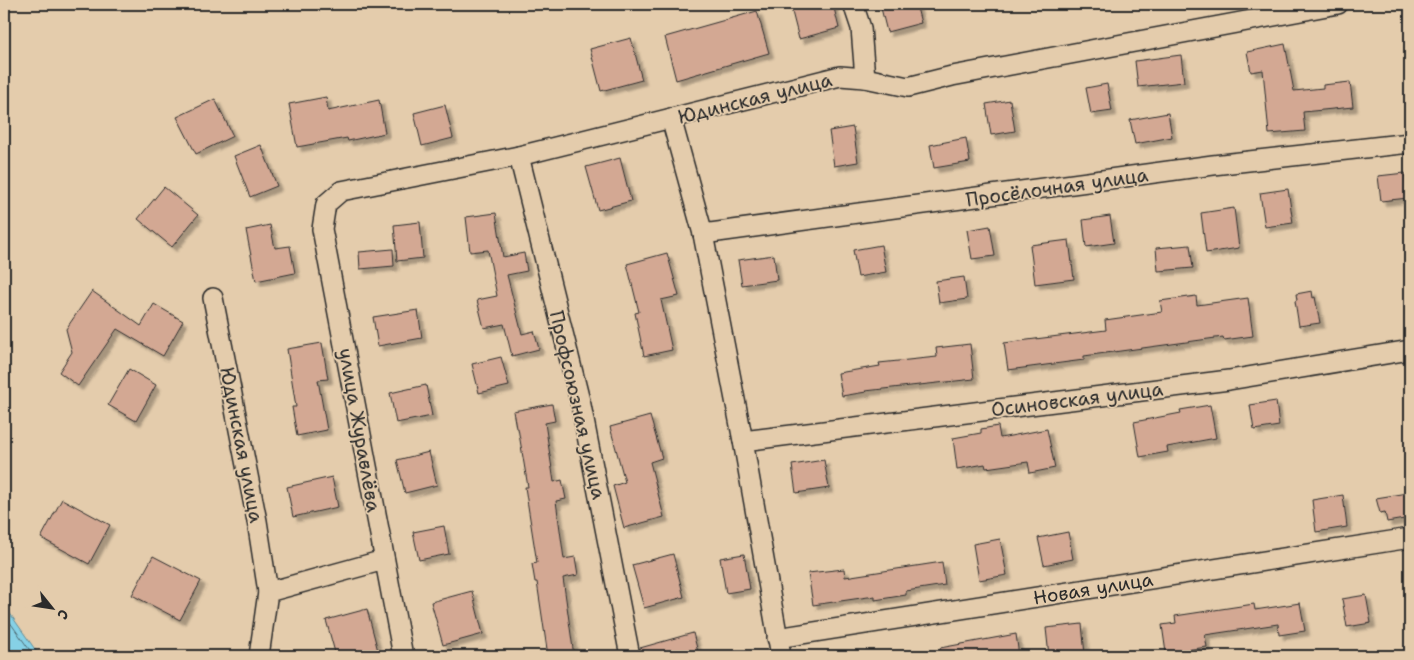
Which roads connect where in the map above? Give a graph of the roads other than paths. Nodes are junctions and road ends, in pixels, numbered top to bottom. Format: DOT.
graph roads {
  1 [pos="853,4"];
  2 [pos="1338,4"];
  3 [pos="865,78"];
  4 [pos="671,118"];
  5 [pos="1410,143"];
  6 [pos="519,156"];
  7 [pos="326,204"];
  8 [pos="703,234"];
  9 [pos="213,298"];
  10 [pos="1410,350"];
  11 [pos="743,441"];
  12 [pos="1410,538"];
  13 [pos="384,560"];
  14 [pos="268,592"];
  15 [pos="777,638"];
  16 [pos="259,656"];
  17 [pos="403,656"];
  18 [pos="630,656"];
  19 [pos="781,656"];
  1 -- 3 [label="street"];
  2 -- 3 [label="street, Юдинская улица"];
  3 -- 4 [label="street, Юдинская улица"];
  4 -- 6 [label="street, Юдинская улица"];
  4 -- 8 [label="street"];
  5 -- 8 [label="street, Просёлочная улица"];
  6 -- 7 [label="street, Юдинская улица"];
  6 -- 18 [label="street, Профсоюзная улица"];
  7 -- 13 [label="street, улица Журавлёва"];
  8 -- 11 [label="street"];
  9 -- 14 [label="street, Юдинская улица"];
  10 -- 11 [label="street, Осиновская улица"];
  11 -- 15 [label="street"];
  12 -- 15 [label="street, Новая улица"];
  13 -- 14 [label="street"];
  13 -- 17 [label="street, улица Журавлёва"];
  14 -- 16 [label="street, Юдинская улица"];
  15 -- 19 [label="street"];
}
